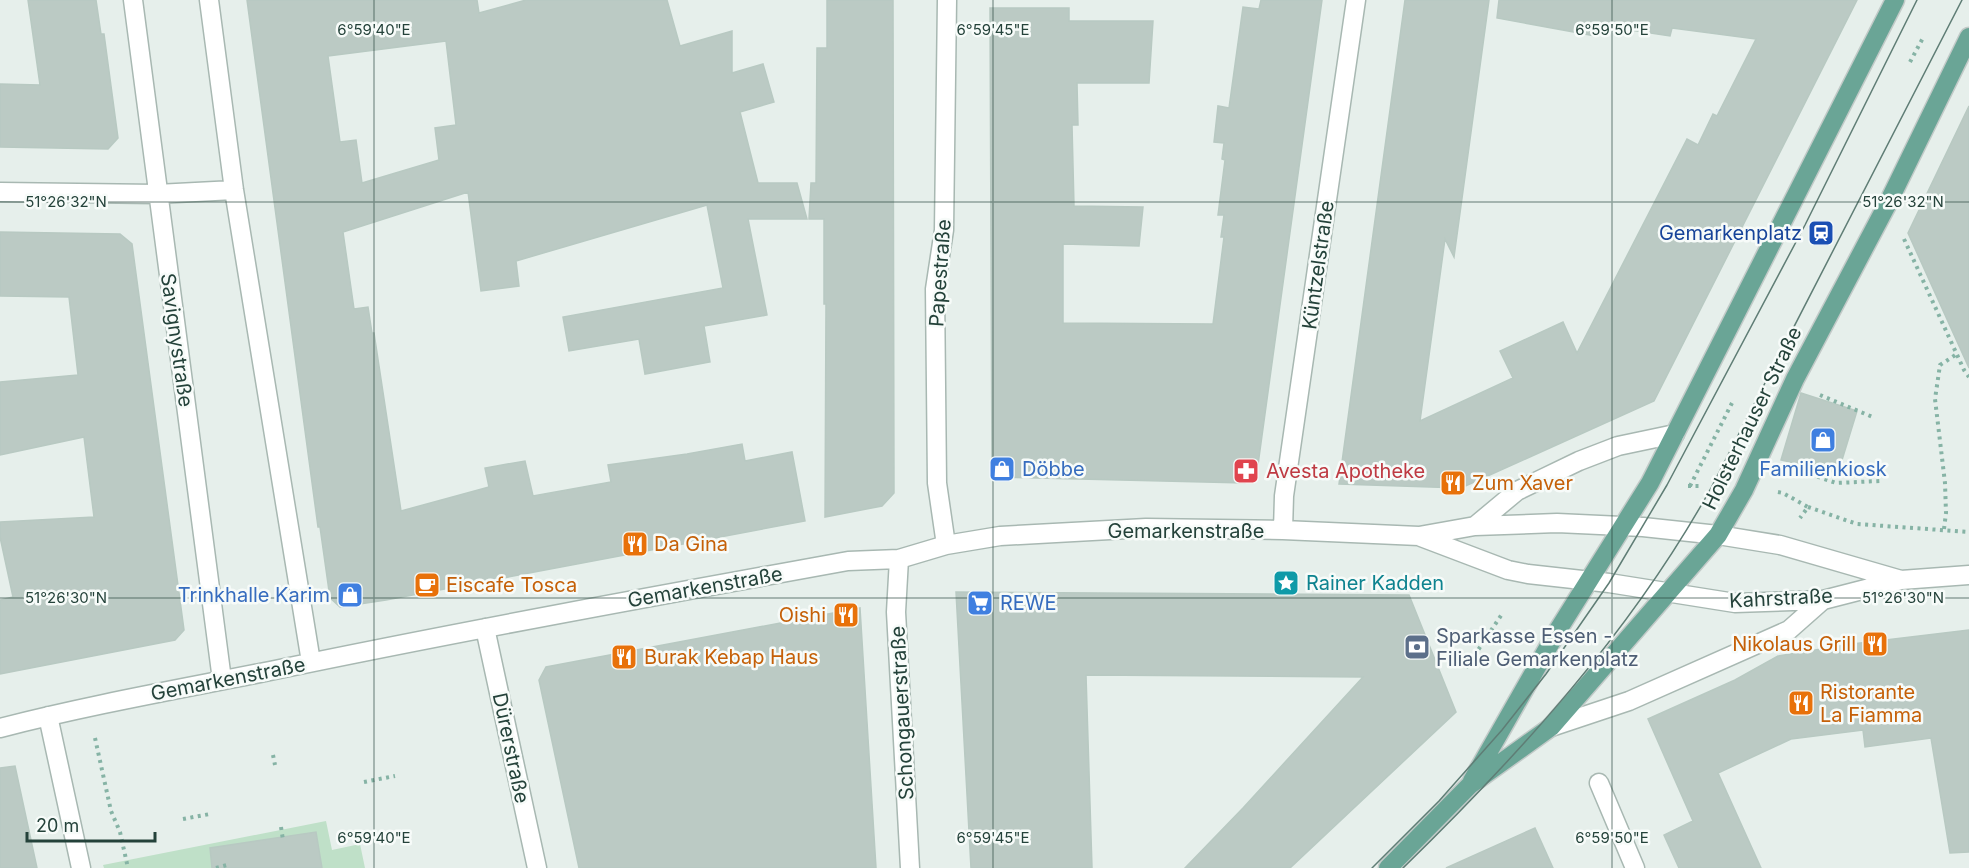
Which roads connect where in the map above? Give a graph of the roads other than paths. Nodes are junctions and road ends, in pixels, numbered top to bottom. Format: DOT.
graph roads {
  1 [pos="133,0"];
  2 [pos="209,0"];
  3 [pos="947,0"];
  4 [pos="1356,0"];
  5 [pos="1894,0"];
  6 [pos="1969,37"];
  7 [pos="234,190"];
  8 [pos="0,192"];
  9 [pos="157,194"];
  10 [pos="1675,434"];
  11 [pos="1624,525"];
  12 [pos="1475,526"];
  13 [pos="1283,530"];
  14 [pos="1718,535"];
  15 [pos="1419,536"];
  16 [pos="946,545"];
  17 [pos="899,559"];
  18 [pos="1969,575"];
  19 [pos="1589,580"];
  20 [pos="1901,580"];
  21 [pos="1669,592"];
  22 [pos="1823,600"];
  23 [pos="485,628"];
  24 [pos="311,662"];
  25 [pos="222,680"];
  26 [pos="48,716"];
  27 [pos="1551,727"];
  28 [pos="0,728"];
  29 [pos="1599,783"];
  30 [pos="1470,785"];
  31 [pos="81,868"];
  32 [pos="537,868"];
  33 [pos="910,868"];
  34 [pos="1388,868"];
  35 [pos="1635,868"];
  1 -- 9 [label="street, Savignystraße"];
  2 -- 7 [label="street"];
  3 -- 16 [label="street, Papestraße"];
  4 -- 13 [label="street, Küntzelstraße"];
  5 -- 10 [label="main road, Holsterhauser Straße"];
  6 -- 14 [label="main road, Holsterhauser Straße"];
  7 -- 9 [label="street"];
  7 -- 24 [label="street"];
  8 -- 9 [label="street"];
  9 -- 25 [label="street, Savignystraße"];
  10 -- 11 [label="main road, Holsterhauser Straße"];
  10 -- 12 [label="street"];
  11 -- 12 [label="street, Gemarkenstraße"];
  11 -- 14 [label="street, Kahrstraße"];
  11 -- 19 [label="main road, Holsterhauser Straße"];
  12 -- 15 [label="street, Gemarkenstraße"];
  13 -- 15 [label="street, Gemarkenstraße"];
  13 -- 16 [label="street, Gemarkenstraße"];
  14 -- 20 [label="street, Kahrstraße"];
  14 -- 21 [label="main road, Holsterhauser Straße"];
  15 -- 19 [label="street, Gemarkenstraße"];
  16 -- 17 [label="street, Gemarkenstraße"];
  17 -- 23 [label="street, Gemarkenstraße"];
  17 -- 33 [label="street, Schongauerstraße"];
  18 -- 20 [label="street, Kahrstraße"];
  19 -- 21 [label="street, Kahrstraße"];
  19 -- 30 [label="main road, Holsterhauser Straße"];
  20 -- 22 [label="street, Kahrstraße"];
  21 -- 22 [label="street, Kahrstraße"];
  21 -- 27 [label="main road, Holsterhauser Straße"];
  22 -- 27 [label="street"];
  23 -- 24 [label="street, Gemarkenstraße"];
  23 -- 32 [label="street, Dürerstraße"];
  24 -- 25 [label="street, Gemarkenstraße"];
  25 -- 26 [label="street, Gemarkenstraße"];
  26 -- 28 [label="street, Gemarkenstraße"];
  26 -- 31 [label="street"];
  27 -- 30 [label="main road, Holsterhauser Straße"];
  29 -- 35 [label="street"];
  30 -- 34 [label="main road, Holsterhauser Straße"];
}
